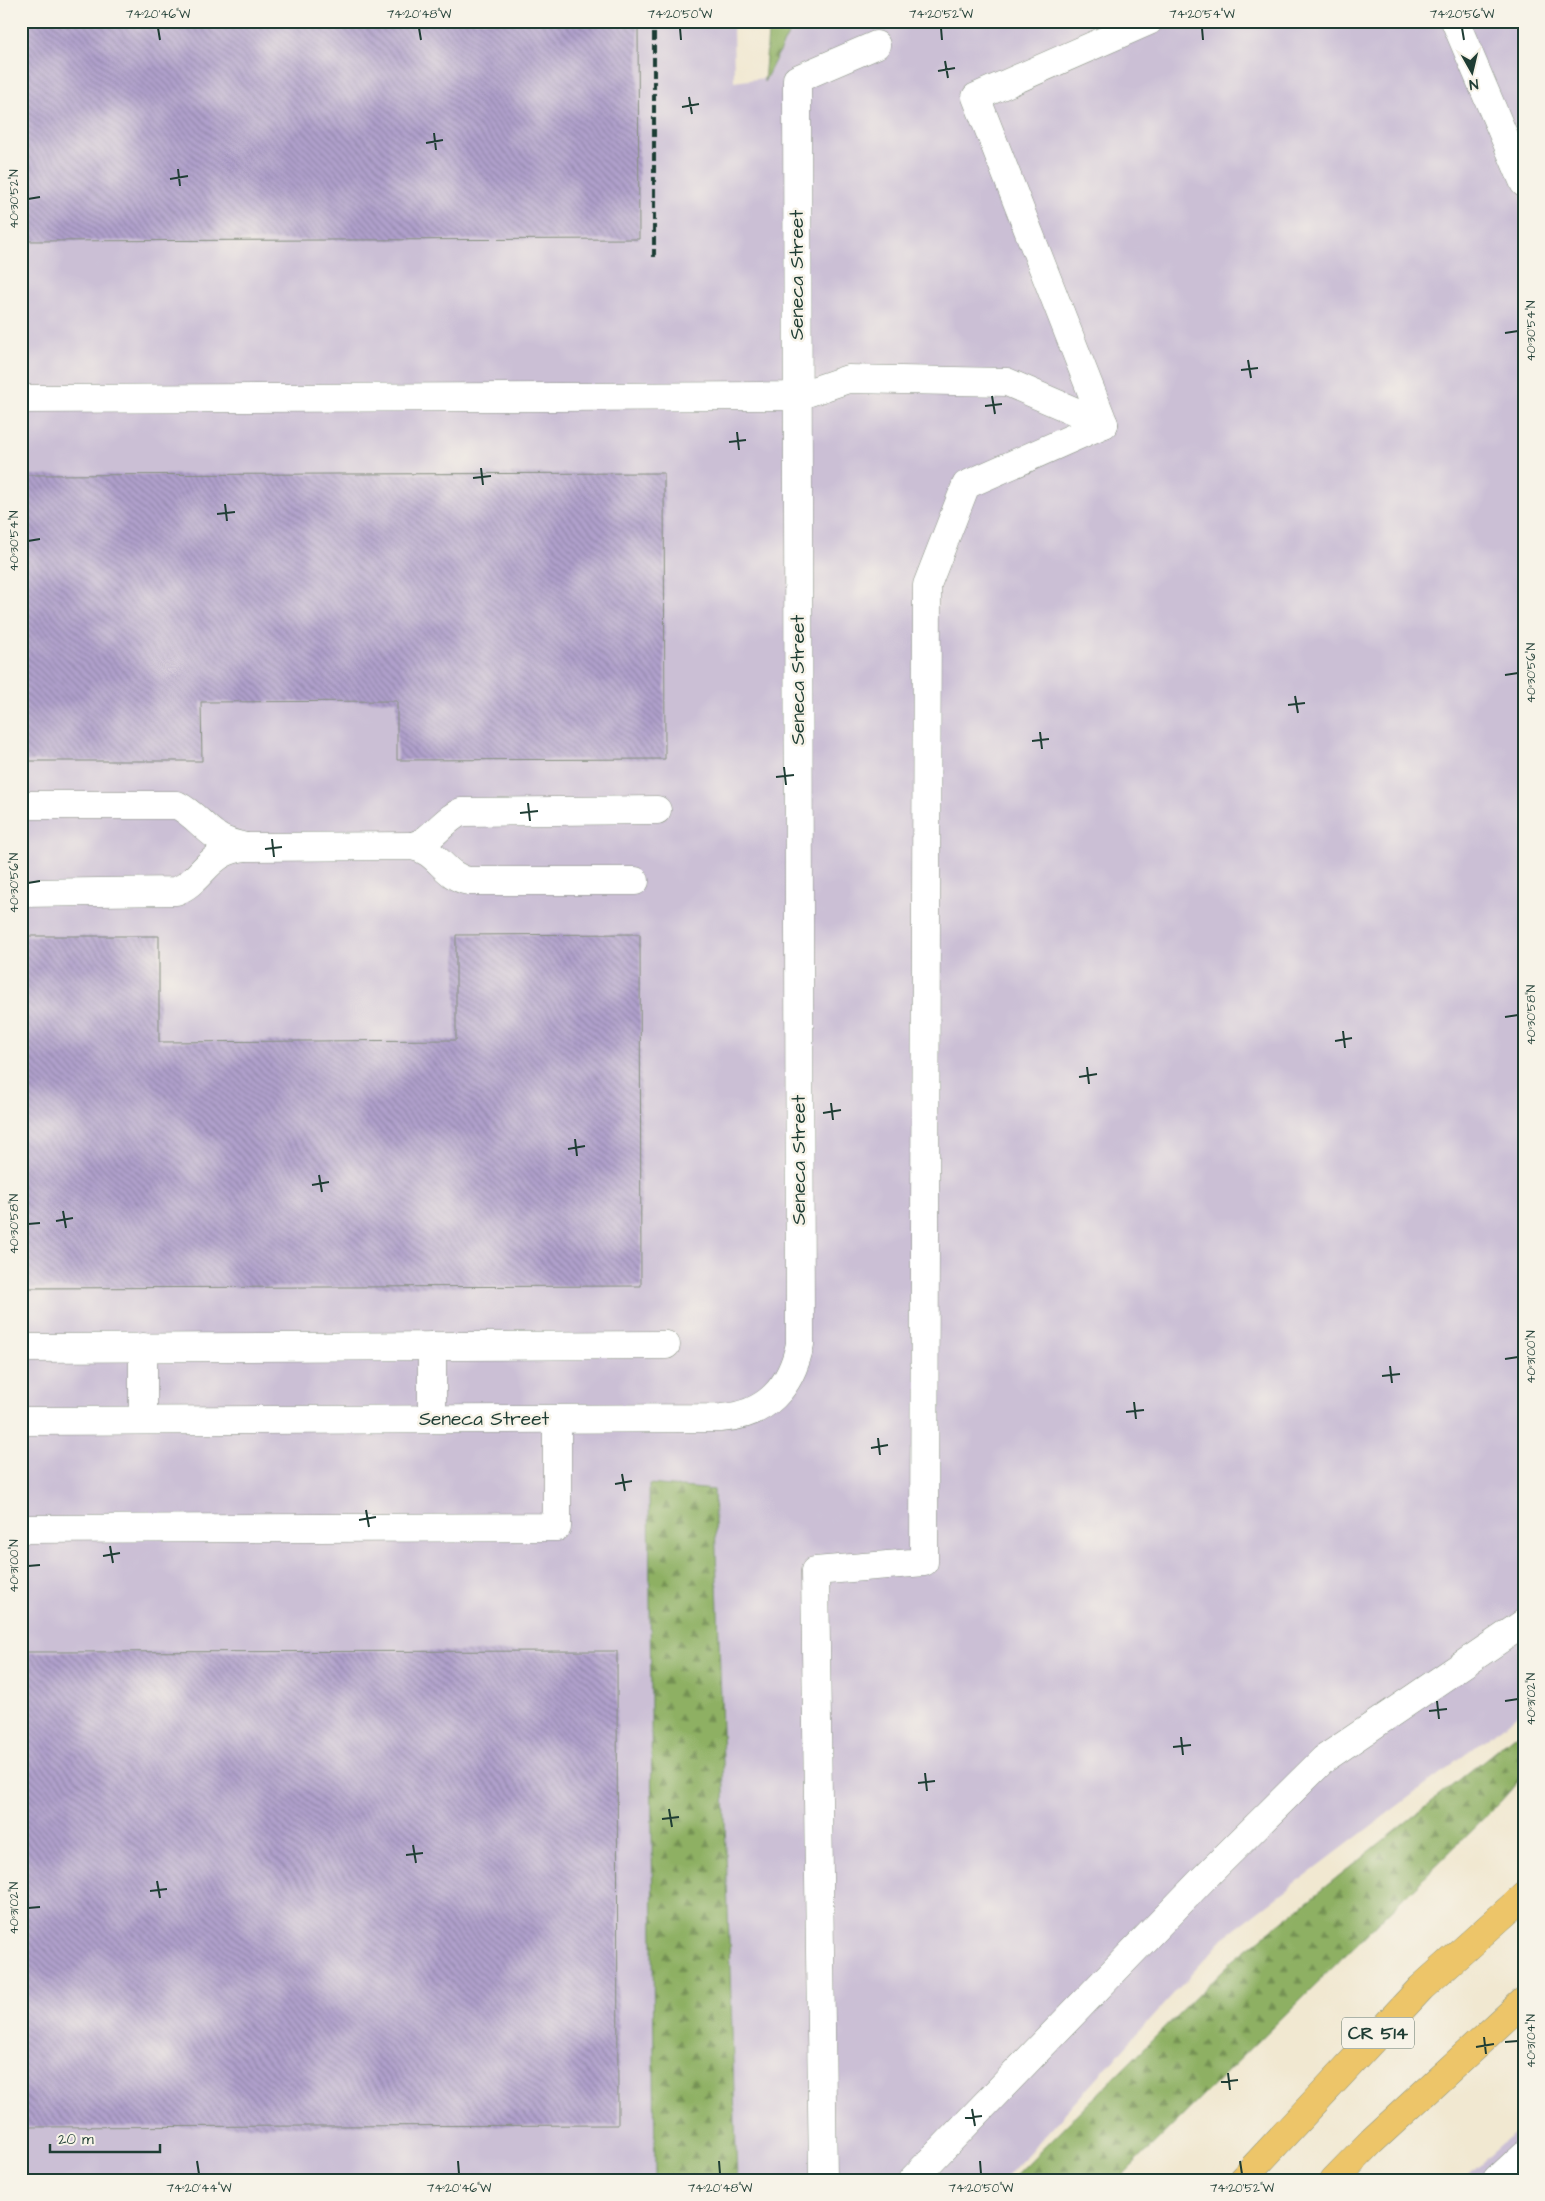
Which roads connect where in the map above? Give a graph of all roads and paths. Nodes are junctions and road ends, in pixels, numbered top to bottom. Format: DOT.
graph roads {
  1 [pos="1150,21"];
  2 [pos="1456,21"];
  3 [pos="876,45"];
  4 [pos="1524,183"];
  5 [pos="798,396"];
  6 [pos="21,399"];
  7 [pos="1104,424"];
  8 [pos="21,806"];
  9 [pos="657,810"];
  10 [pos="412,846"];
  11 [pos="245,847"];
  12 [pos="635,880"];
  13 [pos="21,893"];
  14 [pos="666,1345"];
  15 [pos="432,1346"];
  16 [pos="143,1347"];
  17 [pos="21,1348"];
  18 [pos="432,1419"];
  19 [pos="557,1419"];
  20 [pos="143,1420"];
  21 [pos="21,1421"];
  22 [pos="21,1529"];
  23 [pos="1524,1623"];
  24 [pos="1524,1896"];
  25 [pos="1524,2001"];
  26 [pos="1524,2155"];
  27 [pos="823,2180"];
  28 [pos="912,2180"];
  29 [pos="1242,2180"];
  30 [pos="1334,2180"];
  31 [pos="1497,2180"];
  1 -- 7 [label="street"];
  2 -- 4 [label="street"];
  3 -- 5 [label="street, Seneca Street"];
  5 -- 6 [label="street"];
  5 -- 7 [label="street"];
  5 -- 19 [label="street, Seneca Street"];
  7 -- 27 [label="street"];
  8 -- 11 [label="street"];
  9 -- 10 [label="street"];
  10 -- 11 [label="street"];
  10 -- 12 [label="street"];
  11 -- 13 [label="street"];
  14 -- 15 [label="street"];
  15 -- 16 [label="street"];
  15 -- 18 [label="street"];
  16 -- 17 [label="street"];
  16 -- 20 [label="street"];
  18 -- 19 [label="street, Seneca Street"];
  18 -- 20 [label="street, Seneca Street"];
  19 -- 22 [label="street"];
  20 -- 21 [label="street, Seneca Street"];
  23 -- 28 [label="street"];
  24 -- 29 [label="main road, CR 514"];
  25 -- 30 [label="main road"];
  26 -- 31 [label="street"];
}
